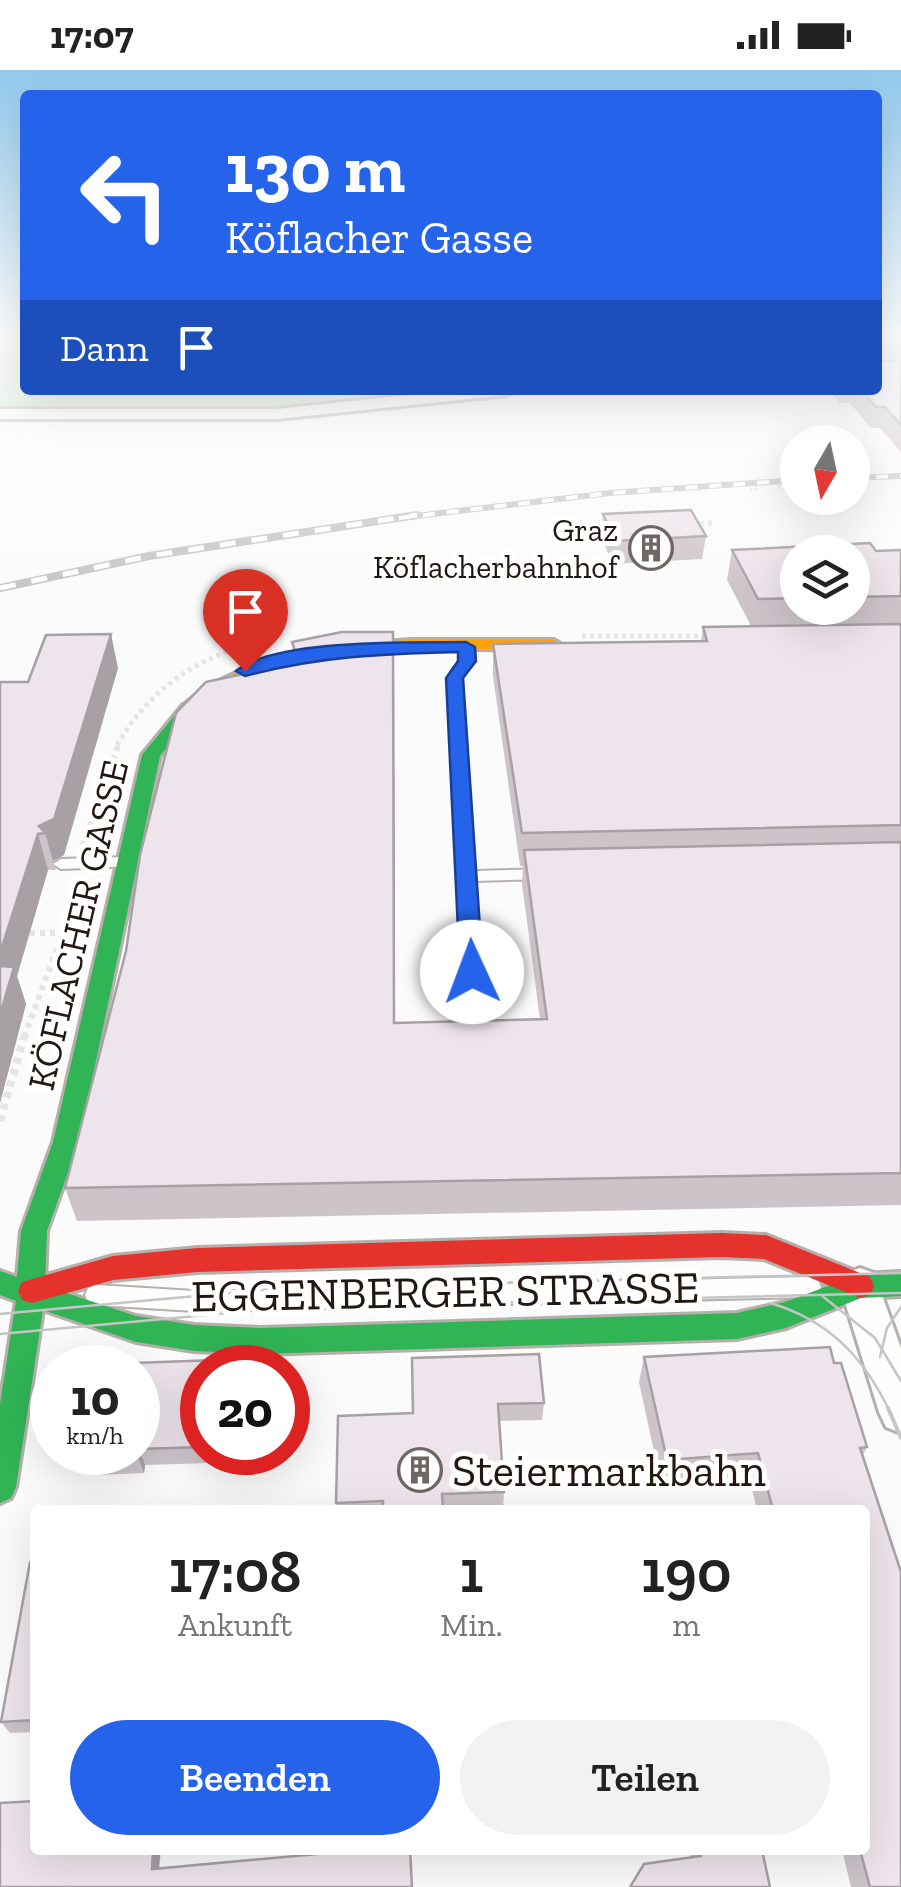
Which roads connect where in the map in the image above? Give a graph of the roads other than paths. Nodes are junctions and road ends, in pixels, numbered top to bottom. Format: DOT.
graph roads {
  1 [pos="43,424"];
  2 [pos="0,428"];
  3 [pos="572,641"];
  4 [pos="466,647"];
  5 [pos="126,862"];
  6 [pos="61,864"];
  7 [pos="566,874"];
  8 [pos="468,876"];
  9 [pos="472,972"];
  10 [pos="0,1283"];
  11 [pos="881,1285"];
  12 [pos="32,1291"];
  13 [pos="0,1311"];
  14 [pos="901,1412"];
  15 [pos="0,1487"];
  1 -- 2 [label="street"];
  3 -- 4 [label="street, KÖFLACHER GASSE"];
  4 -- 5 [label="street, KÖFLACHER GASSE"];
  4 -- 8 [label="lane"];
  5 -- 6 [label="lane"];
  5 -- 12 [label="street, KÖFLACHER GASSE"];
  7 -- 8 [label="lane"];
  8 -- 9 [label="lane"];
  10 -- 12 [label="street, EGGENBERGER STRASSE"];
  11 -- 12 [label="lane"];
  11 -- 12 [label="street, EGGENBERGER STRASSE"];
  11 -- 12 [label="street, EGGENBERGER STRASSE"];
  11 -- 14 [label="street"];
  12 -- 13 [label="lane"];
  12 -- 15 [label="street, KÖFLACHER GASSE"];
}
